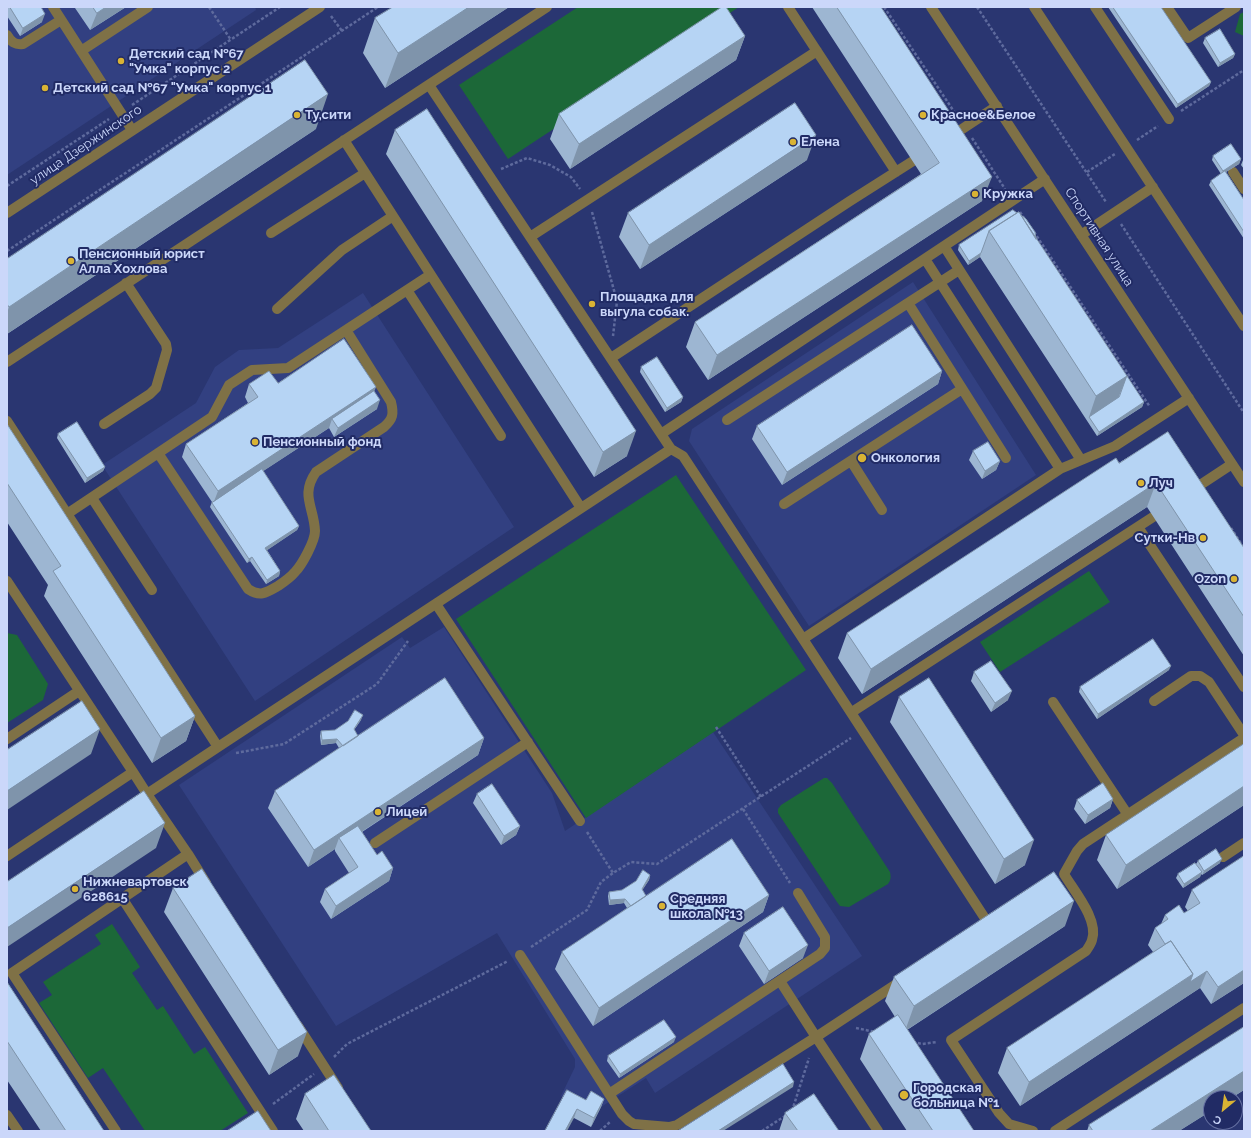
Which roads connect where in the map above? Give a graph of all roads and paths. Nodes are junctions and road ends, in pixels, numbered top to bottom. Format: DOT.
graph roads {
  1 [pos="53,7"];
  2 [pos="148,7"];
  3 [pos="209,7"];
  4 [pos="280,7"];
  5 [pos="320,7"];
  6 [pos="378,7"];
  7 [pos="547,7"];
  8 [pos="788,7"];
  9 [pos="884,7"];
  10 [pos="932,7"];
  11 [pos="1034,7"];
  12 [pos="1095,7"];
  13 [pos="1167,7"];
  14 [pos="1236,7"];
  15 [pos="330,14"];
  16 [pos="61,20"];
  17 [pos="342,31"];
  18 [pos="7,35"];
  19 [pos="230,40"];
  20 [pos="81,51"];
  21 [pos="817,51"];
  22 [pos="429,85"];
  23 [pos="997,106"];
  24 [pos="120,112"];
  25 [pos="1169,118"];
  26 [pos="964,128"];
  27 [pos="132,130"];
  28 [pos="344,140"];
  29 [pos="943,141"];
  30 [pos="912,161"];
  31 [pos="896,172"];
  32 [pos="1232,172"];
  33 [pos="365,173"];
  34 [pos="488,175"];
  35 [pos="1045,179"];
  36 [pos="7,186"];
  37 [pos="1154,187"];
  38 [pos="1244,189"];
  39 [pos="587,200"];
  40 [pos="1013,200"];
  41 [pos="7,213"];
  42 [pos="393,216"];
  43 [pos="271,233"];
  44 [pos="1081,235"];
  45 [pos="530,237"];
  46 [pos="944,246"];
  47 [pos="7,251"];
  48 [pos="925,259"];
  49 [pos="959,270"];
  50 [pos="430,274"];
  51 [pos="940,282"];
  52 [pos="126,284"];
  53 [pos="407,290"];
  54 [pos="908,303"];
  55 [pos="277,309"];
  56 [pos="1244,326"];
  57 [pos="346,330"];
  58 [pos="611,358"];
  59 [pos="7,362"];
  60 [pos="962,389"];
  61 [pos="1189,398"];
  62 [pos="1158,419"];
  63 [pos="727,420"];
  64 [pos="7,421"];
  65 [pos="104,424"];
  66 [pos="661,434"];
  67 [pos="501,436"];
  68 [pos="671,449"];
  69 [pos="158,453"];
  70 [pos="1006,458"];
  71 [pos="1081,460"];
  72 [pos="851,461"];
  73 [pos="1232,464"];
  74 [pos="1060,469"];
  75 [pos="1244,482"];
  76 [pos="1184,496"];
  77 [pos="92,498"];
  78 [pos="784,504"];
  79 [pos="581,508"];
  80 [pos="882,510"];
  81 [pos="67,514"];
  82 [pos="1153,517"];
  83 [pos="1227,522"];
  84 [pos="1138,527"];
  85 [pos="1244,548"];
  86 [pos="7,581"];
  87 [pos="152,590"];
  88 [pos="436,604"];
  89 [pos="413,638"];
  90 [pos="803,639"];
  91 [pos="1244,687"];
  92 [pos="80,691"];
  93 [pos="1154,701"];
  94 [pos="1053,702"];
  95 [pos="852,712"];
  96 [pos="716,727"];
  97 [pos="863,730"];
  98 [pos="1244,737"];
  99 [pos="7,739"];
  100 [pos="528,742"];
  101 [pos="218,746"];
  102 [pos="133,772"];
  103 [pos="147,794"];
  104 [pos="761,796"];
  105 [pos="742,809"];
  106 [pos="1128,815"];
  107 [pos="580,822"];
  108 [pos="376,843"];
  109 [pos="1244,843"];
  110 [pos="188,854"];
  111 [pos="7,856"];
  112 [pos="1224,857"];
  113 [pos="613,874"];
  114 [pos="798,893"];
  115 [pos="213,894"];
  116 [pos="122,898"];
  117 [pos="988,923"];
  118 [pos="520,955"];
  119 [pos="909,976"];
  120 [pos="780,981"];
  121 [pos="1244,1008"];
  122 [pos="294,1020"];
  123 [pos="836,1024"];
  124 [pos="878,1033"];
  125 [pos="816,1037"];
  126 [pos="907,1040"];
  127 [pos="952,1040"];
  128 [pos="324,1066"];
  129 [pos="609,1094"];
  130 [pos="345,1099"];
  131 [pos="261,1112"];
  132 [pos="792,1112"];
  133 [pos="7,1115"];
  134 [pos="786,1116"];
  135 [pos="18,1131"];
  136 [pos="116,1131"];
  137 [pos="273,1131"];
  138 [pos="762,1131"];
  139 [pos="878,1131"];
  140 [pos="1032,1131"];
  141 [pos="1055,1131"];
  1 -- 16 [label="street"];
  2 -- 20 [label="street"];
  3 -- 19 [label="path"];
  4 -- 19 [label="path"];
  5 -- 27 [label="street, улица Дзержинского"];
  6 -- 17 [label="path"];
  7 -- 22 [label="street"];
  8 -- 21 [label="street"];
  9 -- 26 [label="path"];
  10 -- 23 [label="street, Спортивная улица"];
  11 -- 37 [label="street"];
  12 -- 25 [label="street"];
  13 -- 14 [label="street"];
  15 -- 17 [label="path"];
  16 -- 18 [label="street"];
  16 -- 20 [label="street"];
  17 -- 47 [label="path"];
  19 -- 24 [label="path"];
  20 -- 24 [label="street"];
  21 -- 31 [label="street"];
  21 -- 39 [label="street"];
  22 -- 28 [label="street"];
  22 -- 34 [label="street"];
  23 -- 26 [label="street"];
  23 -- 35 [label="street, Спортивная улица"];
  24 -- 27 [label="street"];
  24 -- 36 [label="path"];
  26 -- 29 [label="street"];
  26 -- 40 [label="path"];
  27 -- 41 [label="street, улица Дзержинского"];
  28 -- 33 [label="street"];
  28 -- 52 [label="street"];
  30 -- 31 [label="street"];
  31 -- 58 [label="street"];
  32 -- 38 [label="street"];
  33 -- 42 [label="street"];
  33 -- 43 [label="street"];
  34 -- 39 [label="path"];
  34 -- 45 [label="street"];
  35 -- 40 [label="street"];
  35 -- 44 [label="street, Спортивная улица"];
  37 -- 44 [label="street"];
  37 -- 56 [label="street"];
  39 -- 45 [label="street"];
  39 -- 58 [label="path"];
  40 -- 46 [label="street"];
  40 -- 62 [label="path"];
  42 -- 50 [label="street"];
  42 -- 55 [label="street"];
  44 -- 61 [label="street, Спортивная улица"];
  45 -- 58 [label="street"];
  46 -- 48 [label="street"];
  46 -- 49 [label="street"];
  48 -- 51 [label="street"];
  48 -- 66 [label="street"];
  49 -- 51 [label="street"];
  49 -- 71 [label="street"];
  50 -- 53 [label="street"];
  50 -- 79 [label="street"];
  51 -- 54 [label="street"];
  51 -- 74 [label="street"];
  52 -- 59 [label="street"];
  52 -- 65 [label="street"];
  53 -- 57 [label="street"];
  53 -- 67 [label="street"];
  54 -- 60 [label="street"];
  54 -- 63 [label="street"];
  57 -- 69 [label="street"];
  57 -- 69 [label="street"];
  58 -- 66 [label="street"];
  60 -- 70 [label="street"];
  60 -- 72 [label="street"];
  61 -- 62 [label="street"];
  61 -- 73 [label="street, Спортивная улица"];
  62 -- 71 [label="street"];
  64 -- 81 [label="street"];
  66 -- 68 [label="street"];
  68 -- 79 [label="street"];
  68 -- 90 [label="street"];
  69 -- 77 [label="street"];
  71 -- 74 [label="street"];
  72 -- 78 [label="street"];
  72 -- 80 [label="street"];
  73 -- 75 [label="street, Спортивная улица"];
  73 -- 76 [label="street"];
  74 -- 90 [label="street"];
  77 -- 81 [label="street"];
  77 -- 87 [label="street"];
  79 -- 88 [label="street"];
  81 -- 101 [label="street"];
  82 -- 84 [label="street"];
  83 -- 85 [label="path"];
  84 -- 91 [label="street"];
  84 -- 95 [label="street"];
  86 -- 92 [label="street"];
  88 -- 100 [label="street"];
  88 -- 101 [label="street"];
  89 -- 101 [label="path"];
  90 -- 95 [label="street"];
  92 -- 99 [label="street"];
  92 -- 102 [label="street"];
  93 -- 98 [label="street"];
  94 -- 106 [label="street"];
  95 -- 97 [label="street"];
  96 -- 104 [label="path"];
  97 -- 104 [label="path"];
  97 -- 117 [label="street"];
  98 -- 106 [label="street"];
  100 -- 107 [label="street"];
  100 -- 108 [label="street"];
  101 -- 103 [label="street"];
  102 -- 103 [label="street"];
  102 -- 111 [label="street"];
  103 -- 110 [label="street"];
  104 -- 105 [label="path"];
  105 -- 113 [label="path"];
  105 -- 114 [label="path"];
  106 -- 127 [label="street"];
  107 -- 113 [label="path"];
  109 -- 112 [label="street"];
  110 -- 115 [label="street"];
  110 -- 116 [label="street"];
  113 -- 118 [label="path"];
  114 -- 120 [label="street"];
  116 -- 131 [label="street"];
  116 -- 136 [label="street"];
  118 -- 128 [label="path"];
  118 -- 129 [label="street"];
  119 -- 123 [label="street"];
  120 -- 125 [label="street"];
  120 -- 129 [label="street"];
  121 -- 141 [label="street"];
  122 -- 128 [label="street"];
  123 -- 124 [label="path"];
  123 -- 125 [label="street"];
  125 -- 129 [label="street"];
  125 -- 132 [label="path"];
  125 -- 139 [label="street"];
  126 -- 127 [label="path"];
  127 -- 140 [label="street"];
  128 -- 130 [label="street"];
  128 -- 131 [label="path"];
  131 -- 137 [label="street"];
  133 -- 135 [label="street"];
  134 -- 138 [label="path"];
}
